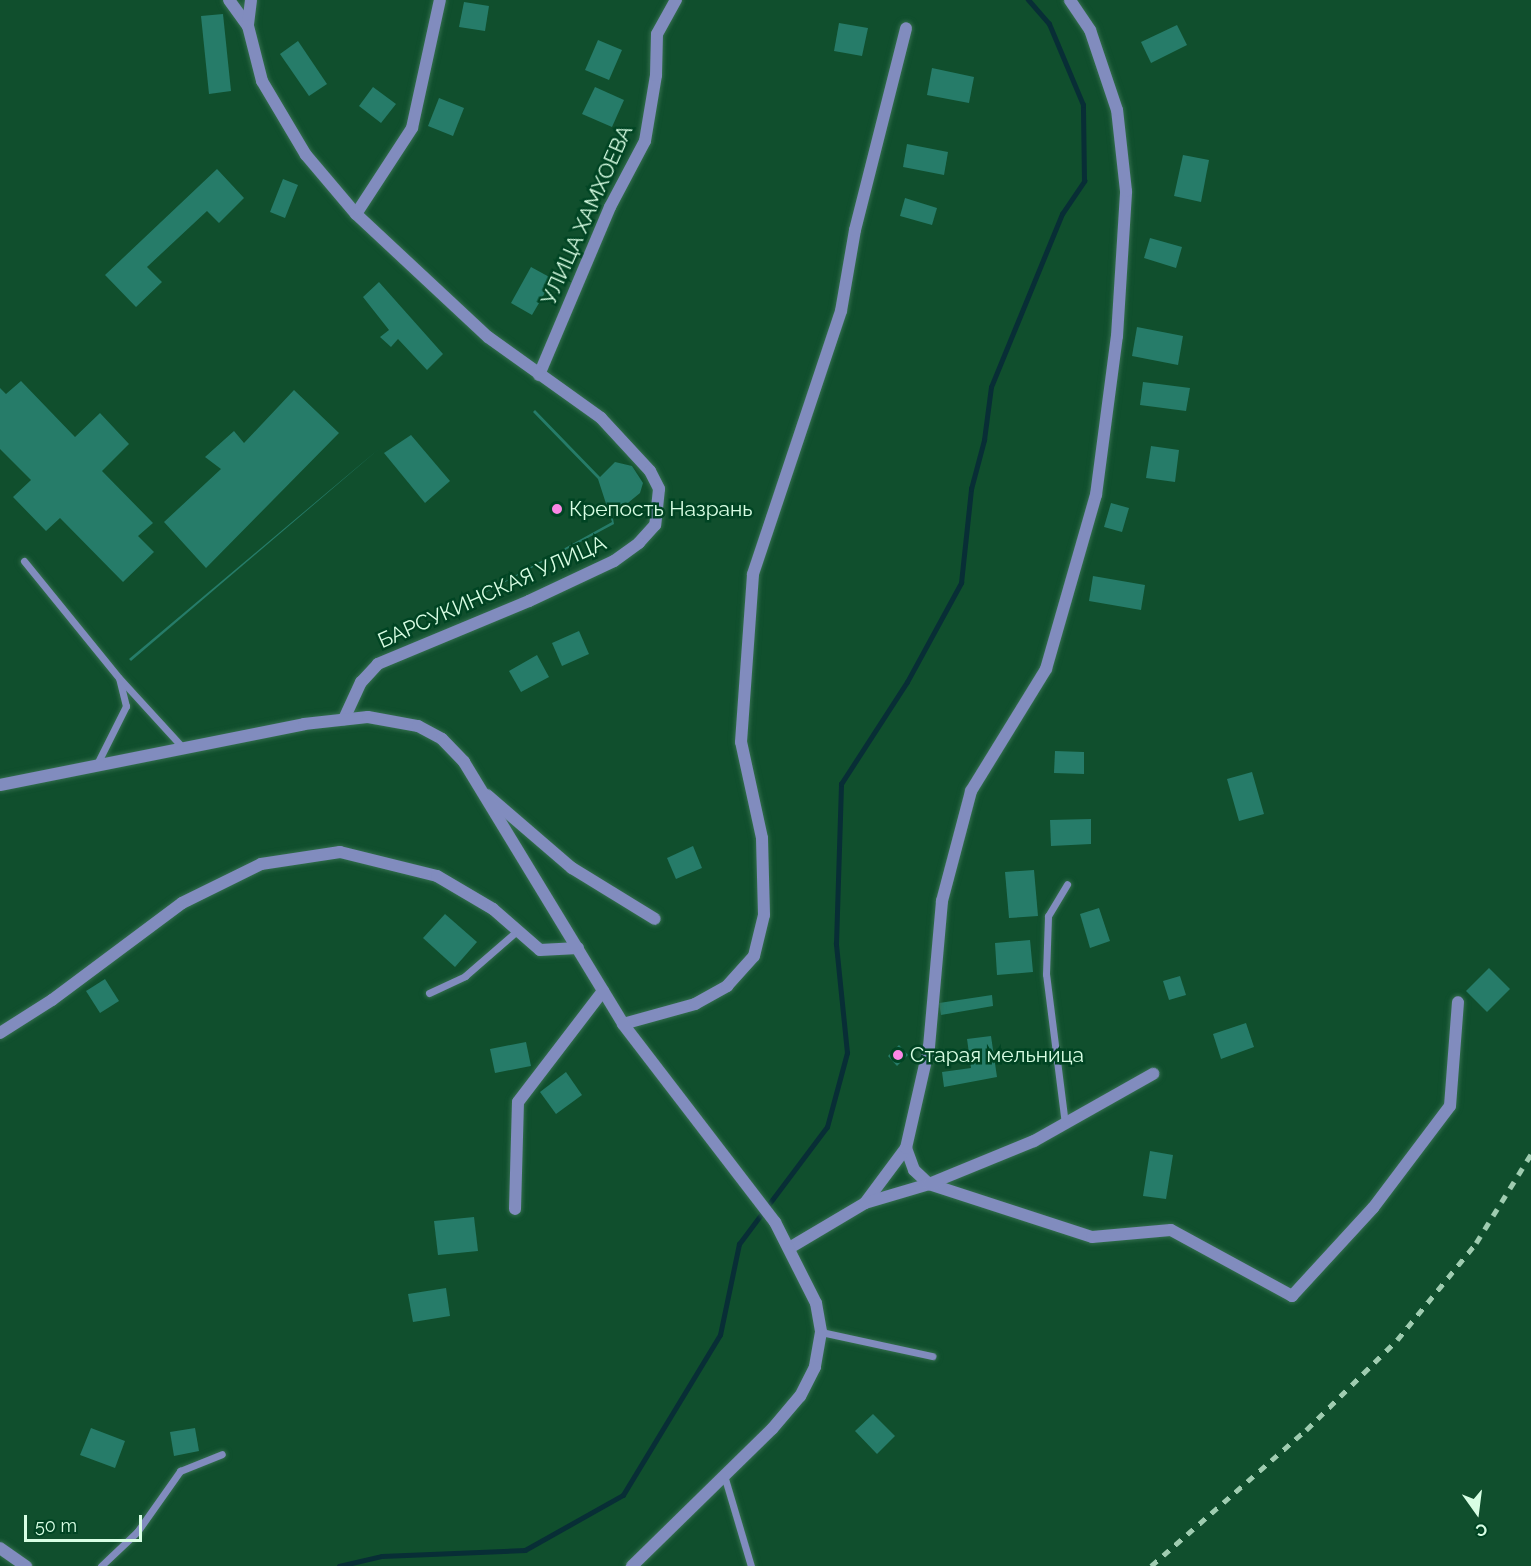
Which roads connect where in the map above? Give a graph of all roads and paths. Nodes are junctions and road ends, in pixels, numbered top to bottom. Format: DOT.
graph roads {
  1 [pos="229,0"];
  2 [pos="251,0"];
  3 [pos="440,0"];
  4 [pos="676,0"];
  5 [pos="1071,0"];
  6 [pos="248,26"];
  7 [pos="906,28"];
  8 [pos="356,214"];
  9 [pos="539,375"];
  10 [pos="24,561"];
  11 [pos="119,678"];
  12 [pos="344,719"];
  13 [pos="184,749"];
  14 [pos="96,766"];
  15 [pos="0,785"];
  16 [pos="487,795"];
  17 [pos="1067,884"];
  18 [pos="656,919"];
  19 [pos="518,930"];
  20 [pos="578,948"];
  21 [pos="603,991"];
  22 [pos="429,993"];
  23 [pos="1458,1002"];
  24 [pos="623,1024"];
  25 [pos="0,1033"];
  26 [pos="1153,1074"];
  27 [pos="1065,1124"];
  28 [pos="906,1148"];
  29 [pos="929,1184"];
  30 [pos="865,1203"];
  31 [pos="515,1209"];
  32 [pos="791,1247"];
  33 [pos="820,1332"];
  34 [pos="932,1356"];
  35 [pos="222,1454"];
  36 [pos="724,1475"];
  37 [pos="0,1548"];
  38 [pos="27,1566"];
  39 [pos="101,1566"];
  40 [pos="632,1566"];
  41 [pos="751,1566"];
  1 -- 6 [label="street, БАРСУКИНСКАЯ УЛИЦА"];
  2 -- 6 [label="street, БАРСУКИНСКАЯ УЛИЦА"];
  3 -- 8 [label="street"];
  4 -- 9 [label="street, УЛИЦА ХАМХОЕВА"];
  5 -- 28 [label="street"];
  6 -- 8 [label="street, БАРСУКИНСКАЯ УЛИЦА"];
  7 -- 24 [label="street"];
  8 -- 9 [label="street, БАРСУКИНСКАЯ УЛИЦА"];
  9 -- 12 [label="street, БАРСУКИНСКАЯ УЛИЦА"];
  10 -- 11 [label="lane"];
  11 -- 13 [label="lane"];
  11 -- 14 [label="lane"];
  12 -- 13 [label="street"];
  12 -- 16 [label="street"];
  13 -- 14 [label="street"];
  14 -- 15 [label="street"];
  16 -- 18 [label="street"];
  16 -- 20 [label="street"];
  17 -- 27 [label="lane"];
  19 -- 20 [label="street"];
  19 -- 22 [label="lane"];
  19 -- 25 [label="street"];
  20 -- 21 [label="street"];
  21 -- 24 [label="street"];
  21 -- 31 [label="street"];
  23 -- 29 [label="street"];
  24 -- 32 [label="street"];
  26 -- 27 [label="street"];
  27 -- 29 [label="street"];
  28 -- 29 [label="street"];
  28 -- 30 [label="street"];
  29 -- 30 [label="street"];
  30 -- 32 [label="street"];
  32 -- 33 [label="street"];
  33 -- 34 [label="lane"];
  33 -- 36 [label="street"];
  35 -- 39 [label="lane"];
  36 -- 40 [label="street"];
  36 -- 41 [label="lane"];
  37 -- 38 [label="street"];
}
